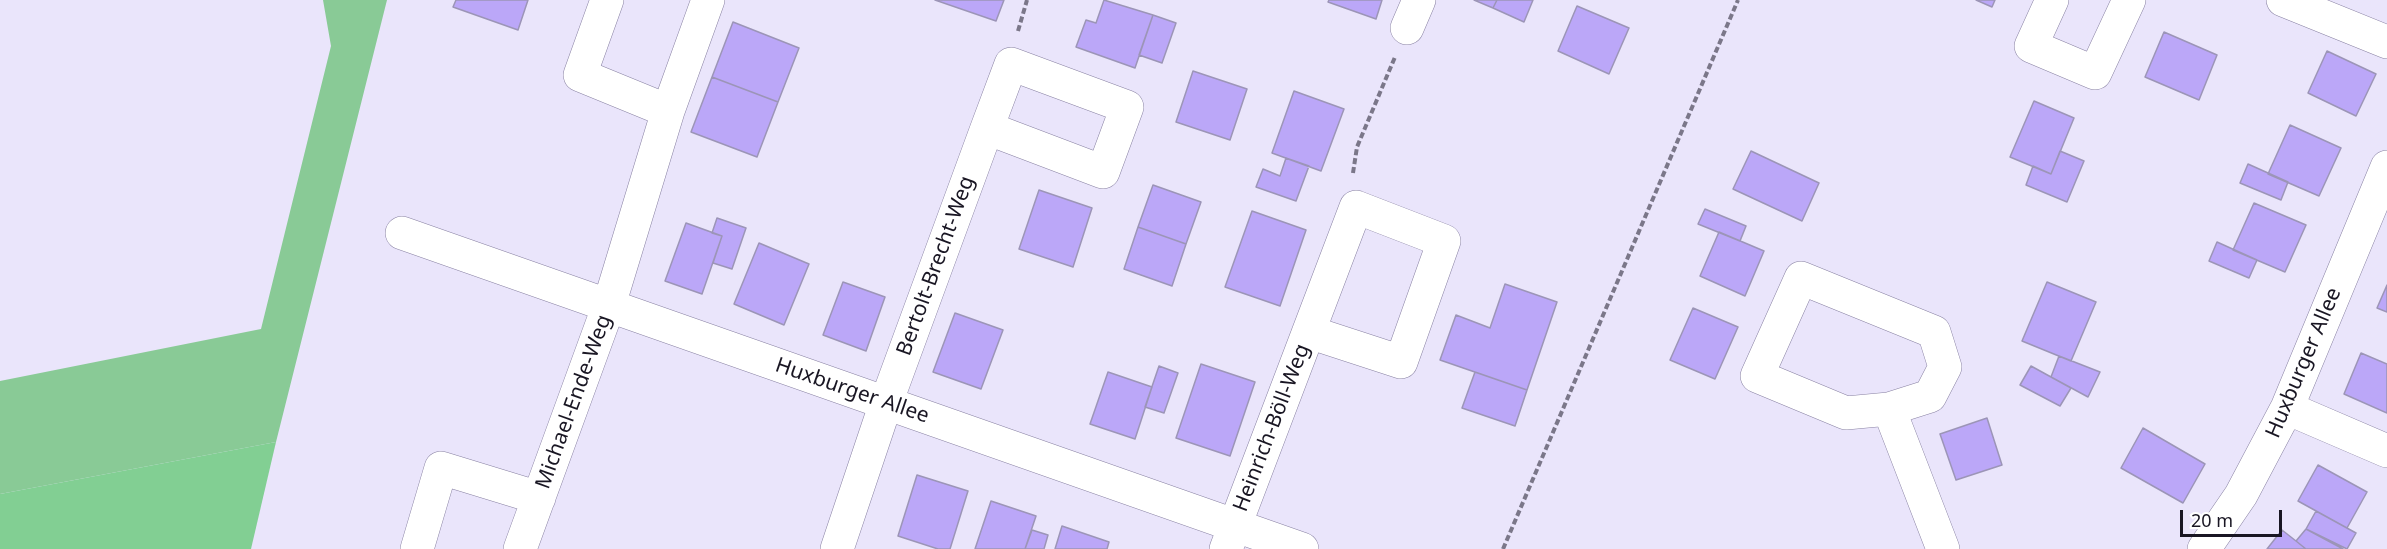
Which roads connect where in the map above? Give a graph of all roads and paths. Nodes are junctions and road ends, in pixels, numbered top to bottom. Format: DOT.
graph roads {
  1 [pos="607,0"];
  2 [pos="708,0"];
  3 [pos="1738,0"];
  4 [pos="2052,0"];
  5 [pos="2129,0"];
  6 [pos="2283,0"];
  7 [pos="1413,14"];
  8 [pos="2387,42"];
  9 [pos="668,111"];
  10 [pos="987,128"];
  11 [pos="2387,167"];
  12 [pos="1356,207"];
  13 [pos="402,233"];
  14 [pos="609,305"];
  15 [pos="1309,332"];
  16 [pos="886,404"];
  17 [pos="2287,408"];
  18 [pos="1889,409"];
  19 [pos="2387,451"];
  20 [pos="538,498"];
  21 [pos="1230,537"];
  22 [pos="417,549"];
  23 [pos="520,549"];
  24 [pos="837,549"];
  25 [pos="1302,549"];
  26 [pos="1503,549"];
  27 [pos="1943,549"];
  28 [pos="2204,549"];
  1 -- 9 [label="street"];
  2 -- 9 [label="street, Michael-Ende-Weg"];
  3 -- 26 [label="path"];
  4 -- 5 [label="street"];
  6 -- 8 [label="street"];
  7 -- 12 [label="path"];
  9 -- 14 [label="street, Michael-Ende-Weg"];
  10 -- 16 [label="street, Bertolt-Brecht-Weg"];
  11 -- 17 [label="street, Huxburger Allee"];
  12 -- 15 [label="street, Heinrich-Böll-Weg"];
  12 -- 15 [label="street, Heinrich-Böll-Weg"];
  13 -- 14 [label="street, Huxburger Allee"];
  14 -- 16 [label="street, Huxburger Allee"];
  14 -- 20 [label="street, Michael-Ende-Weg"];
  15 -- 21 [label="street, Heinrich-Böll-Weg"];
  16 -- 21 [label="street, Huxburger Allee"];
  16 -- 24 [label="street, Bertolt-Brecht-Weg"];
  17 -- 19 [label="street"];
  17 -- 28 [label="street, Huxburger Allee"];
  18 -- 18 [label="street"];
  18 -- 27 [label="street"];
  20 -- 22 [label="street, Michael-Ende-Weg"];
  20 -- 23 [label="street, Michael-Ende-Weg"];
  21 -- 25 [label="street, Huxburger Allee"];
}
